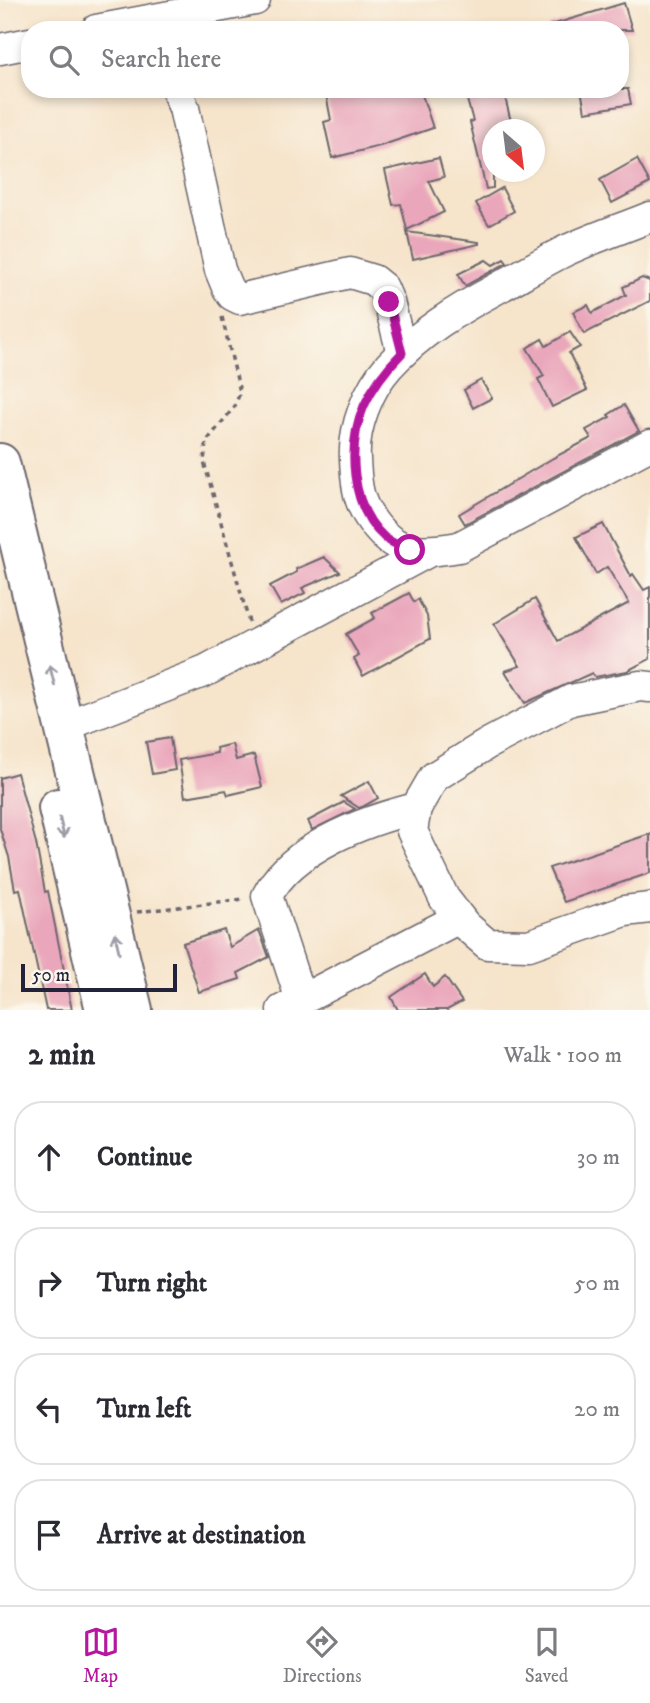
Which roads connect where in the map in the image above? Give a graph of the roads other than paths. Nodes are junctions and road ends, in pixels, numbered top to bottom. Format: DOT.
graph roads {
  1 [pos="255,0"];
  2 [pos="164,21"];
  3 [pos="21,45"];
  4 [pos="0,49"];
  5 [pos="180,98"];
  6 [pos="650,217"];
  7 [pos="402,353"];
  8 [pos="650,445"];
  9 [pos="0,463"];
  10 [pos="426,553"];
  11 [pos="11,579"];
  12 [pos="650,687"];
  13 [pos="65,726"];
  14 [pos="416,808"];
  15 [pos="650,908"];
  16 [pos="459,918"];
  17 [pos="292,1005"];
  18 [pos="105,1010"];
  19 [pos="133,1010"];
  1 -- 2 [label="street"];
  3 -- 4 [label="street"];
  5 -- 7 [label="street"];
  6 -- 7 [label="street"];
  7 -- 10 [label="street"];
  8 -- 10 [label="street"];
  9 -- 11 [label="main road"];
  10 -- 13 [label="street"];
  13 -- 11 [label="main road, one-way"];
  11 -- 18 [label="main road, one-way"];
  12 -- 14 [label="street"];
  19 -- 13 [label="main road, one-way"];
  14 -- 16 [label="street"];
  14 -- 17 [label="street"];
  15 -- 16 [label="street"];
  16 -- 17 [label="street"];
}
